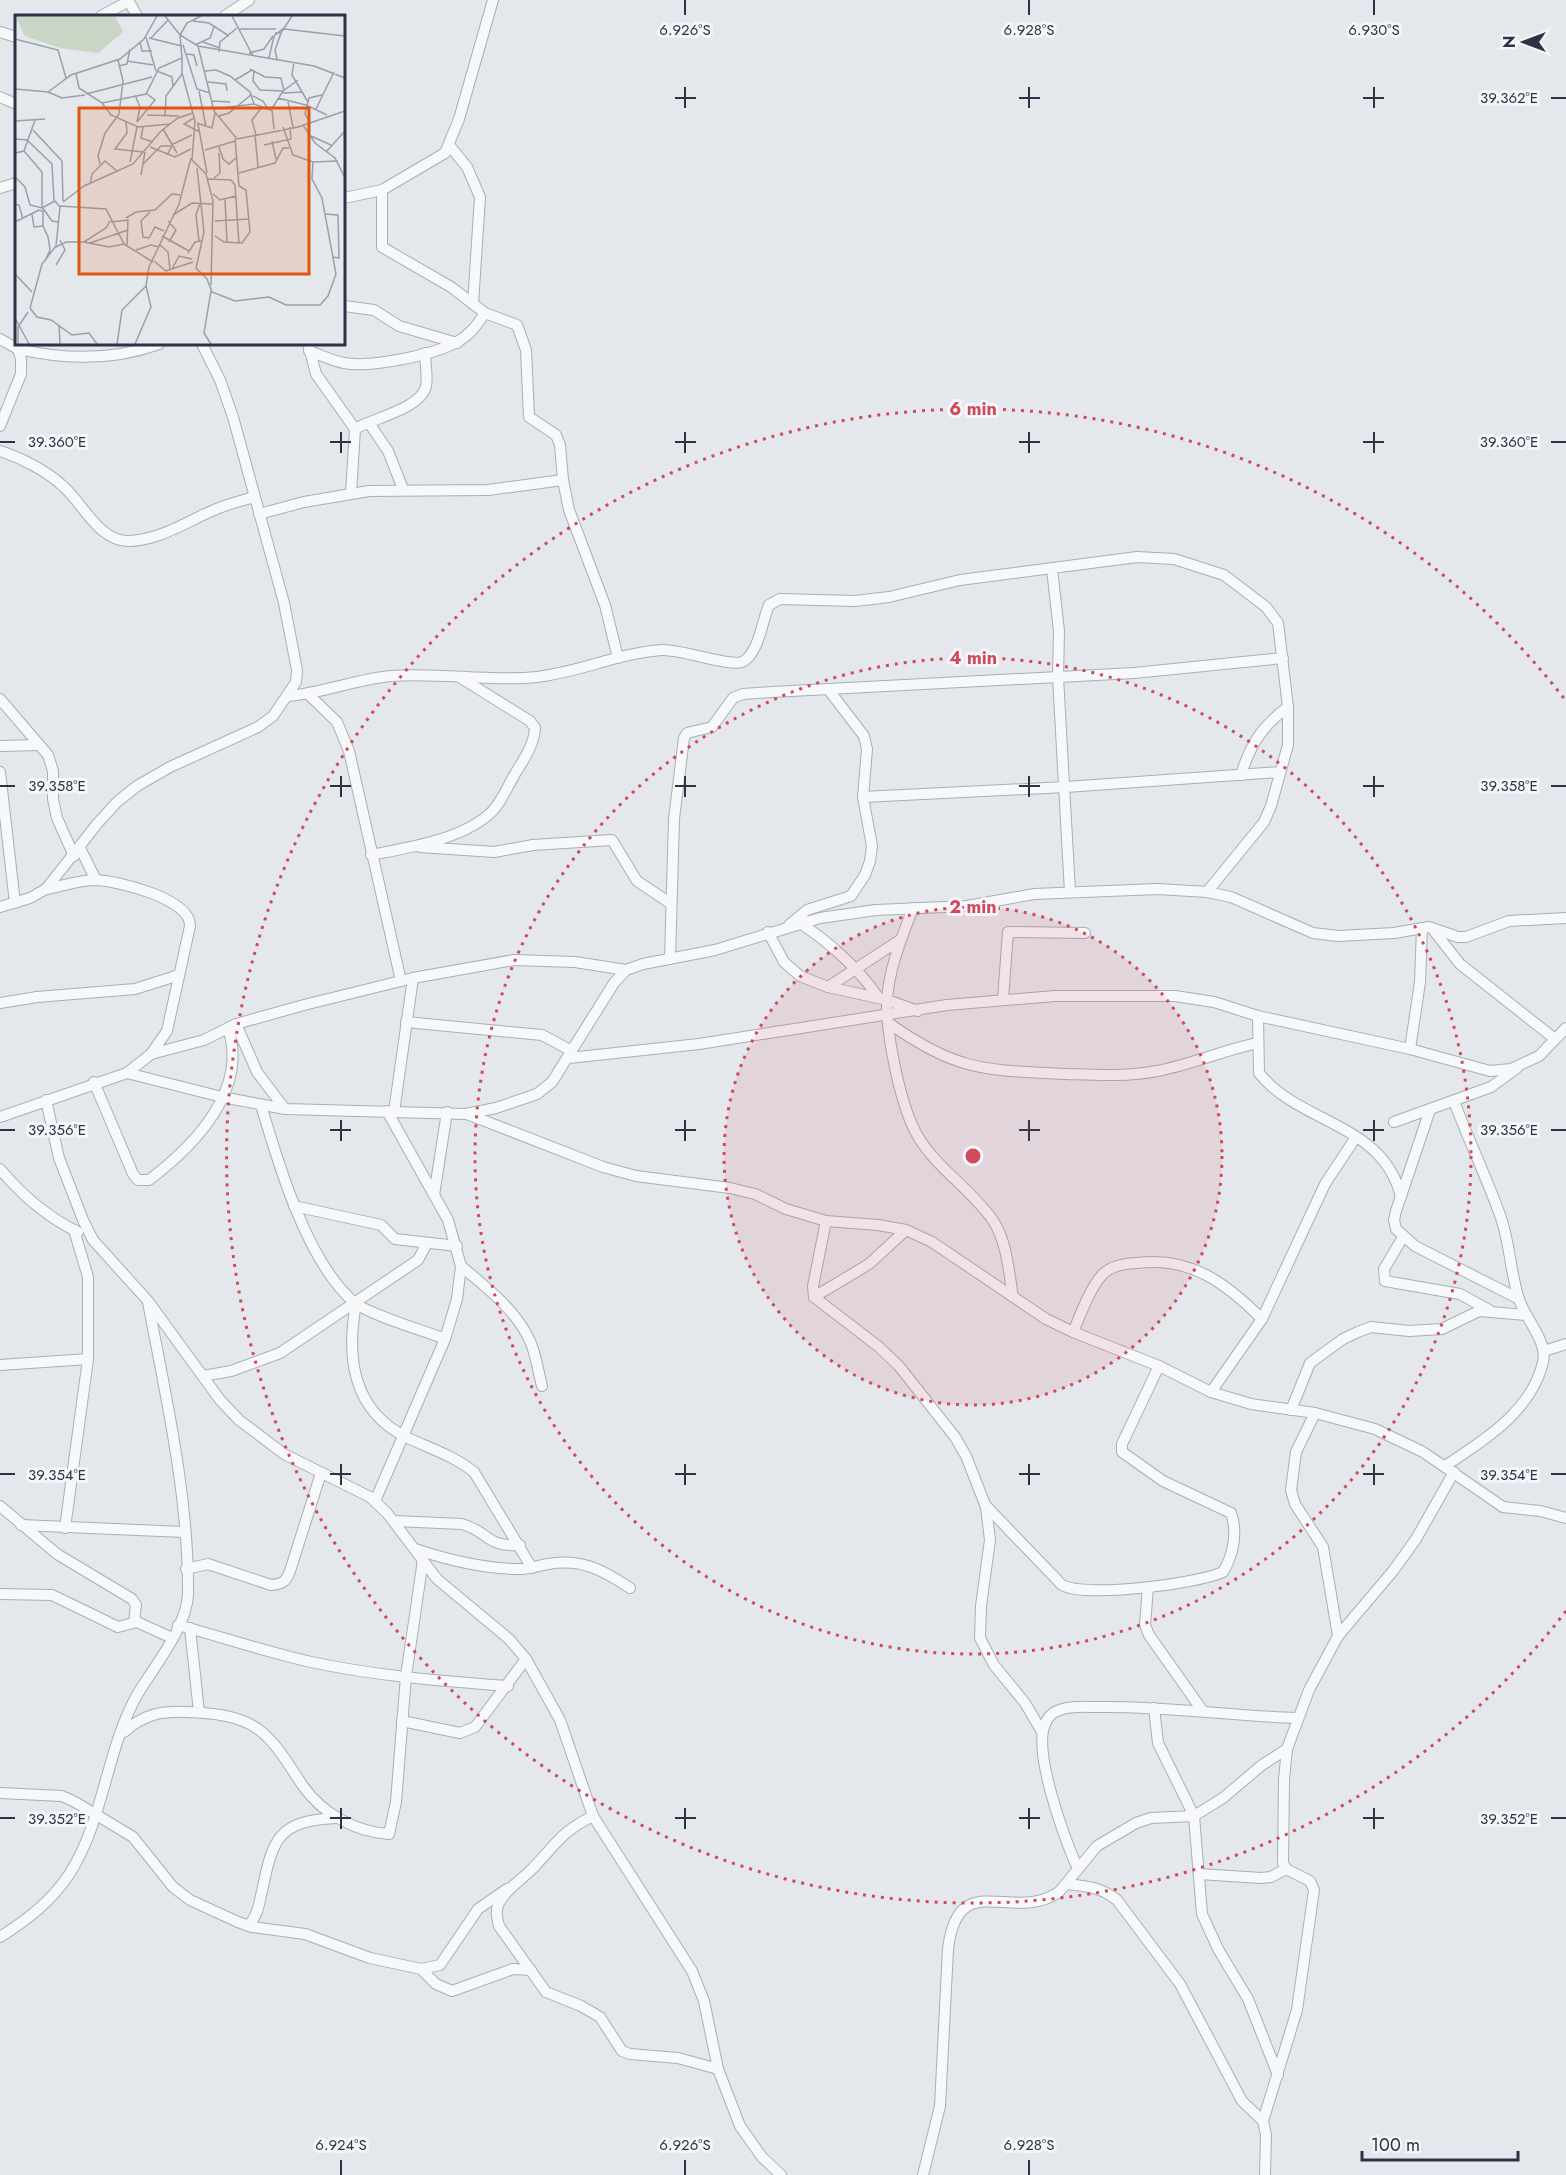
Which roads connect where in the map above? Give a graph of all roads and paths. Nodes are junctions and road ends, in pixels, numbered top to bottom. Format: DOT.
graph roads {
  1 [pos="249,0"];
  2 [pos="493,0"];
  3 [pos="129,1"];
  4 [pos="103,15"];
  5 [pos="136,15"];
  6 [pos="226,15"];
  7 [pos="0,32"];
  8 [pos="15,37"];
  9 [pos="0,97"];
  10 [pos="15,104"];
  11 [pos="449,145"];
  12 [pos="15,183"];
  13 [pos="0,188"];
  14 [pos="382,190"];
  15 [pos="345,198"];
  16 [pos="473,304"];
  17 [pos="345,306"];
  18 [pos="485,313"];
  19 [pos="0,339"];
  20 [pos="457,343"];
  21 [pos="155,345"];
  22 [pos="202,345"];
  23 [pos="309,347"];
  24 [pos="18,350"];
  25 [pos="425,353"];
  26 [pos="0,392"];
  27 [pos="12,393"];
  28 [pos="369,423"];
  29 [pos="0,426"];
  30 [pos="355,429"];
  31 [pos="0,452"];
  32 [pos="563,480"];
  33 [pos="403,489"];
  34 [pos="351,493"];
  35 [pos="254,497"];
  36 [pos="258,514"];
  37 [pos="1052,569"];
  38 [pos="618,658"];
  39 [pos="1283,658"];
  40 [pos="1058,676"];
  41 [pos="458,677"];
  42 [pos="828,689"];
  43 [pos="308,694"];
  44 [pos="288,696"];
  45 [pos="0,699"];
  46 [pos="1288,707"];
  47 [pos="39,745"];
  48 [pos="0,746"];
  49 [pos="0,772"];
  50 [pos="1280,772"];
  51 [pos="1241,775"];
  52 [pos="1066,787"];
  53 [pos="863,797"];
  54 [pos="414,847"];
  55 [pos="77,852"];
  56 [pos="371,855"];
  57 [pos="96,880"];
  58 [pos="46,889"];
  59 [pos="1070,892"];
  60 [pos="1207,892"];
  61 [pos="15,903"];
  62 [pos="670,903"];
  63 [pos="0,907"];
  64 [pos="913,908"];
  65 [pos="1566,918"];
  66 [pos="800,923"];
  67 [pos="786,927"];
  68 [pos="1422,928"];
  69 [pos="1434,931"];
  70 [pos="768,932"];
  71 [pos="1085,933"];
  72 [pos="900,940"];
  73 [pos="670,959"];
  74 [pos="626,970"];
  75 [pos="854,970"];
  76 [pos="179,975"];
  77 [pos="413,978"];
  78 [pos="401,981"];
  79 [pos="828,987"];
  80 [pos="883,999"];
  81 [pos="1003,999"];
  82 [pos="0,1003"];
  83 [pos="918,1011"];
  84 [pos="1258,1016"];
  85 [pos="890,1020"];
  86 [pos="406,1022"];
  87 [pos="232,1026"];
  88 [pos="1566,1028"];
  89 [pos="1555,1039"];
  90 [pos="1258,1043"];
  91 [pos="1410,1049"];
  92 [pos="151,1054"];
  93 [pos="570,1055"];
  94 [pos="1519,1066"];
  95 [pos="127,1073"];
  96 [pos="94,1082"];
  97 [pos="222,1097"];
  98 [pos="46,1100"];
  99 [pos="1454,1101"];
  100 [pos="261,1105"];
  101 [pos="285,1108"];
  102 [pos="1430,1110"];
  103 [pos="390,1111"];
  104 [pos="447,1112"];
  105 [pos="466,1114"];
  106 [pos="0,1117"];
  107 [pos="1394,1122"];
  108 [pos="1356,1137"];
  109 [pos="0,1169"];
  110 [pos="434,1195"];
  111 [pos="1401,1197"];
  112 [pos="294,1206"];
  113 [pos="826,1221"];
  114 [pos="74,1230"];
  115 [pos="906,1230"];
  116 [pos="1403,1237"];
  117 [pos="93,1240"];
  118 [pos="427,1244"];
  119 [pos="457,1246"];
  120 [pos="461,1266"];
  121 [pos="814,1297"];
  122 [pos="1013,1297"];
  123 [pos="1519,1299"];
  124 [pos="148,1300"];
  125 [pos="355,1303"];
  126 [pos="1489,1311"];
  127 [pos="1526,1315"];
  128 [pos="1262,1319"];
  129 [pos="1073,1332"];
  130 [pos="445,1339"];
  131 [pos="1566,1344"];
  132 [pos="1544,1351"];
  133 [pos="88,1359"];
  134 [pos="0,1365"];
  135 [pos="1159,1366"];
  136 [pos="203,1376"];
  137 [pos="542,1386"];
  138 [pos="1211,1392"];
  139 [pos="1291,1410"];
  140 [pos="1316,1413"];
  141 [pos="402,1434"];
  142 [pos="1449,1469"];
  143 [pos="321,1473"];
  144 [pos="375,1501"];
  145 [pos="0,1506"];
  146 [pos="986,1507"];
  147 [pos="1566,1518"];
  148 [pos="394,1521"];
  149 [pos="21,1525"];
  150 [pos="65,1528"];
  151 [pos="184,1532"];
  152 [pos="520,1545"];
  153 [pos="415,1549"];
  154 [pos="423,1560"];
  155 [pos="532,1568"];
  156 [pos="186,1569"];
  157 [pos="1148,1587"];
  158 [pos="630,1588"];
  159 [pos="0,1594"];
  160 [pos="134,1622"];
  161 [pos="178,1625"];
  162 [pos="190,1628"];
  163 [pos="1338,1636"];
  164 [pos="172,1638"];
  165 [pos="526,1659"];
  166 [pos="406,1676"];
  167 [pos="508,1686"];
  168 [pos="1155,1708"];
  169 [pos="1202,1710"];
  170 [pos="199,1712"];
  171 [pos="1297,1718"];
  172 [pos="402,1721"];
  173 [pos="1042,1732"];
  174 [pos="122,1734"];
  175 [pos="1287,1749"];
  176 [pos="0,1793"];
  177 [pos="96,1816"];
  178 [pos="592,1816"];
  179 [pos="1194,1816"];
  180 [pos="336,1818"];
  181 [pos="1077,1867"];
  182 [pos="1286,1869"];
  183 [pos="1199,1874"];
  184 [pos="1066,1884"];
  185 [pos="511,1886"];
  186 [pos="249,1925"];
  187 [pos="0,1937"];
  188 [pos="421,1969"];
  189 [pos="531,1970"];
  190 [pos="717,2069"];
  191 [pos="1278,2076"];
  192 [pos="1263,2121"];
  193 [pos="781,2175"];
  194 [pos="922,2175"];
  195 [pos="1265,2175"];
  1 -- 6 [label="street"];
  2 -- 11 [label="street"];
  3 -- 4 [label="street"];
  3 -- 5 [label="street"];
  7 -- 8 [label="street"];
  9 -- 10 [label="street"];
  11 -- 14 [label="street"];
  11 -- 16 [label="street"];
  12 -- 13 [label="street"];
  14 -- 15 [label="street"];
  14 -- 16 [label="street"];
  16 -- 18 [label="street"];
  17 -- 20 [label="street"];
  18 -- 20 [label="street"];
  18 -- 32 [label="street"];
  19 -- 24 [label="street"];
  20 -- 25 [label="street"];
  21 -- 24 [label="street"];
  22 -- 35 [label="street"];
  23 -- 25 [label="street"];
  23 -- 30 [label="street"];
  24 -- 27 [label="street"];
  25 -- 28 [label="street"];
  26 -- 27 [label="street"];
  27 -- 29 [label="street"];
  28 -- 30 [label="street"];
  28 -- 33 [label="street"];
  30 -- 34 [label="street"];
  31 -- 35 [label="street"];
  32 -- 33 [label="street"];
  32 -- 38 [label="street"];
  33 -- 34 [label="street"];
  34 -- 36 [label="street"];
  35 -- 36 [label="street"];
  36 -- 44 [label="street"];
  37 -- 38 [label="street"];
  37 -- 39 [label="street"];
  37 -- 40 [label="street"];
  38 -- 41 [label="street"];
  39 -- 40 [label="street"];
  39 -- 46 [label="street"];
  40 -- 42 [label="street"];
  40 -- 52 [label="street"];
  41 -- 43 [label="street"];
  41 -- 54 [label="street"];
  42 -- 53 [label="street"];
  42 -- 62 [label="street"];
  43 -- 44 [label="street"];
  43 -- 56 [label="street"];
  44 -- 55 [label="street"];
  45 -- 47 [label="street"];
  46 -- 50 [label="street"];
  46 -- 51 [label="street"];
  47 -- 48 [label="street"];
  47 -- 55 [label="street"];
  49 -- 61 [label="street"];
  50 -- 51 [label="street"];
  50 -- 60 [label="street"];
  51 -- 52 [label="street"];
  52 -- 53 [label="street"];
  52 -- 59 [label="street"];
  53 -- 67 [label="street"];
  54 -- 56 [label="street"];
  54 -- 62 [label="street"];
  55 -- 57 [label="street"];
  55 -- 58 [label="street"];
  56 -- 78 [label="street"];
  57 -- 58 [label="street"];
  57 -- 76 [label="street"];
  58 -- 61 [label="street"];
  59 -- 60 [label="street"];
  59 -- 64 [label="street"];
  60 -- 68 [label="street"];
  61 -- 63 [label="street"];
  62 -- 73 [label="street"];
  64 -- 66 [label="street"];
  64 -- 72 [label="street"];
  65 -- 69 [label="street"];
  66 -- 67 [label="street"];
  66 -- 75 [label="street"];
  67 -- 70 [label="street"];
  68 -- 69 [label="street"];
  68 -- 91 [label="street"];
  69 -- 89 [label="street"];
  70 -- 73 [label="street"];
  70 -- 79 [label="street"];
  71 -- 81 [label="street"];
  72 -- 75 [label="street"];
  72 -- 80 [label="street"];
  73 -- 74 [label="street"];
  74 -- 77 [label="street"];
  74 -- 93 [label="street"];
  75 -- 79 [label="street"];
  75 -- 80 [label="street"];
  76 -- 82 [label="street"];
  76 -- 92 [label="street"];
  77 -- 78 [label="street"];
  77 -- 86 [label="street"];
  78 -- 87 [label="street"];
  79 -- 80 [label="street"];
  80 -- 83 [label="street"];
  80 -- 85 [label="street"];
  81 -- 83 [label="street"];
  81 -- 84 [label="street"];
  83 -- 85 [label="street"];
  84 -- 90 [label="street"];
  84 -- 91 [label="street"];
  85 -- 90 [label="street"];
  85 -- 93 [label="street"];
  85 -- 122 [label="street"];
  86 -- 93 [label="street"];
  86 -- 103 [label="street"];
  87 -- 92 [label="street"];
  87 -- 97 [label="street"];
  87 -- 101 [label="street"];
  88 -- 89 [label="street"];
  89 -- 94 [label="street"];
  90 -- 108 [label="street"];
  91 -- 94 [label="street"];
  92 -- 95 [label="street"];
  93 -- 105 [label="street"];
  94 -- 99 [label="street"];
  95 -- 96 [label="street"];
  95 -- 97 [label="street"];
  96 -- 97 [label="street"];
  96 -- 98 [label="street"];
  97 -- 100 [label="street"];
  98 -- 106 [label="street"];
  98 -- 117 [label="street"];
  99 -- 102 [label="street"];
  99 -- 123 [label="street"];
  100 -- 101 [label="street"];
  100 -- 112 [label="street"];
  101 -- 103 [label="street"];
  102 -- 107 [label="street"];
  102 -- 111 [label="street"];
  103 -- 104 [label="street"];
  103 -- 110 [label="street"];
  104 -- 105 [label="street"];
  104 -- 110 [label="street"];
  105 -- 113 [label="street"];
  108 -- 111 [label="street"];
  108 -- 128 [label="street"];
  109 -- 114 [label="street"];
  110 -- 119 [label="street"];
  111 -- 116 [label="street"];
  112 -- 118 [label="street"];
  112 -- 125 [label="street"];
  113 -- 115 [label="street"];
  113 -- 121 [label="street"];
  114 -- 117 [label="street"];
  114 -- 133 [label="street"];
  115 -- 121 [label="street"];
  115 -- 122 [label="street"];
  116 -- 123 [label="street"];
  116 -- 126 [label="street"];
  117 -- 124 [label="street"];
  118 -- 119 [label="street"];
  118 -- 125 [label="street"];
  119 -- 120 [label="street"];
  120 -- 130 [label="street"];
  120 -- 137 [label="street"];
  121 -- 146 [label="street"];
  122 -- 129 [label="street"];
  123 -- 127 [label="street"];
  124 -- 136 [label="street"];
  124 -- 151 [label="street"];
  125 -- 130 [label="street"];
  125 -- 136 [label="street"];
  125 -- 141 [label="street"];
  126 -- 127 [label="street"];
  126 -- 139 [label="street"];
  127 -- 132 [label="street"];
  128 -- 129 [label="street"];
  128 -- 138 [label="street"];
  129 -- 135 [label="street"];
  130 -- 141 [label="street"];
  131 -- 132 [label="street"];
  132 -- 142 [label="street"];
  133 -- 134 [label="street"];
  133 -- 150 [label="street"];
  135 -- 138 [label="street"];
  135 -- 157 [label="street"];
  136 -- 143 [label="street"];
  138 -- 139 [label="street"];
  139 -- 140 [label="street"];
  140 -- 142 [label="street"];
  140 -- 163 [label="street"];
  141 -- 144 [label="street"];
  141 -- 152 [label="street"];
  142 -- 147 [label="street"];
  142 -- 163 [label="street"];
  143 -- 144 [label="street"];
  143 -- 156 [label="street"];
  144 -- 148 [label="street"];
  145 -- 149 [label="street"];
  146 -- 157 [label="street"];
  146 -- 173 [label="street"];
  148 -- 152 [label="street"];
  148 -- 153 [label="street"];
  149 -- 150 [label="street"];
  149 -- 160 [label="street"];
  150 -- 151 [label="street"];
  151 -- 156 [label="street"];
  152 -- 155 [label="street"];
  153 -- 154 [label="street"];
  153 -- 155 [label="street"];
  154 -- 165 [label="street"];
  154 -- 166 [label="street"];
  155 -- 158 [label="street"];
  156 -- 161 [label="street"];
  157 -- 169 [label="street"];
  159 -- 160 [label="street"];
  160 -- 164 [label="street"];
  161 -- 162 [label="street"];
  161 -- 164 [label="street"];
  162 -- 166 [label="street"];
  162 -- 170 [label="street"];
  163 -- 171 [label="street"];
  164 -- 174 [label="street"];
  165 -- 167 [label="street"];
  165 -- 178 [label="street"];
  166 -- 167 [label="street"];
  166 -- 172 [label="street"];
  167 -- 172 [label="street"];
  168 -- 169 [label="street"];
  168 -- 173 [label="street"];
  168 -- 179 [label="street"];
  169 -- 171 [label="street"];
  170 -- 174 [label="street"];
  170 -- 180 [label="street"];
  171 -- 175 [label="street"];
  172 -- 180 [label="street"];
  173 -- 181 [label="street"];
  174 -- 177 [label="street"];
  175 -- 179 [label="street"];
  175 -- 182 [label="street"];
  176 -- 177 [label="street"];
  177 -- 186 [label="street"];
  177 -- 187 [label="street"];
  178 -- 185 [label="street"];
  178 -- 190 [label="street"];
  179 -- 181 [label="street"];
  179 -- 183 [label="street"];
  180 -- 186 [label="street"];
  181 -- 184 [label="street"];
  182 -- 183 [label="street"];
  182 -- 191 [label="street"];
  183 -- 191 [label="street"];
  184 -- 192 [label="street"];
  184 -- 194 [label="street"];
  185 -- 188 [label="street"];
  185 -- 189 [label="street"];
  186 -- 188 [label="street"];
  188 -- 189 [label="street"];
  189 -- 190 [label="street"];
  190 -- 193 [label="street"];
  191 -- 192 [label="street"];
  192 -- 195 [label="street"];
}
